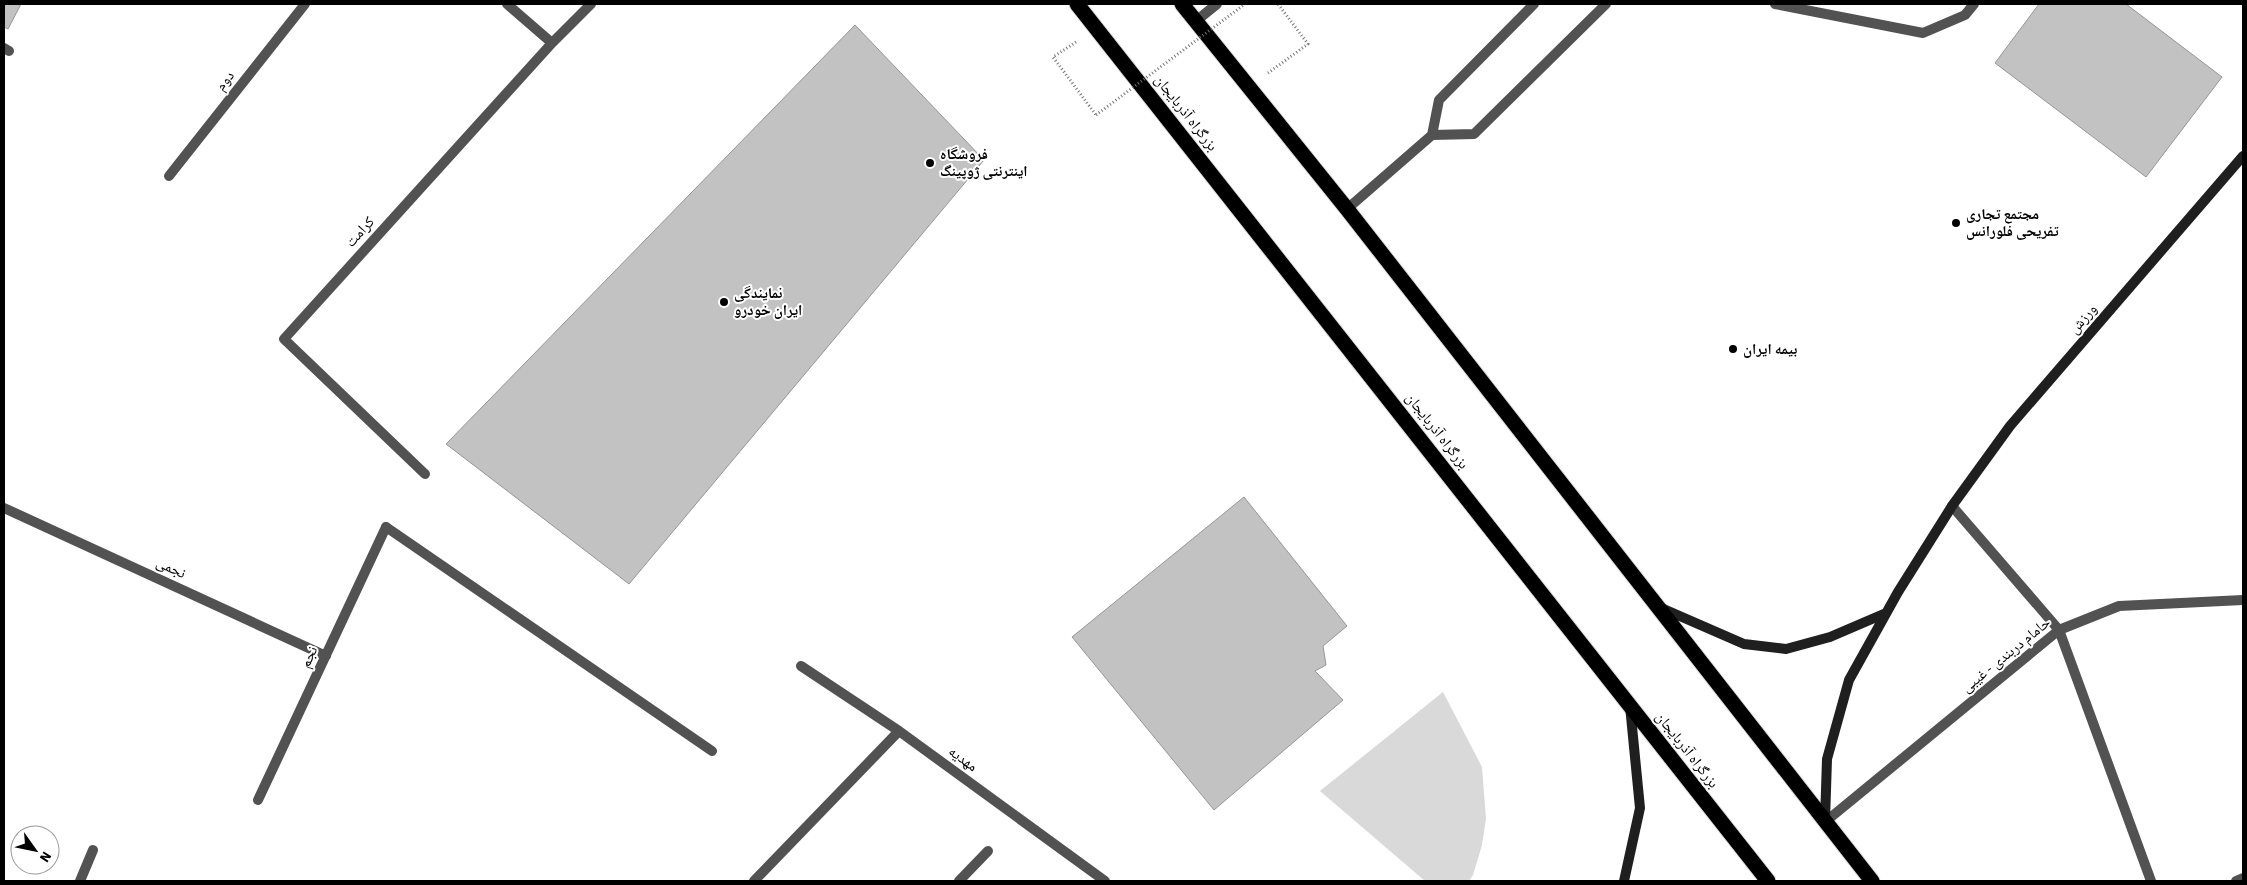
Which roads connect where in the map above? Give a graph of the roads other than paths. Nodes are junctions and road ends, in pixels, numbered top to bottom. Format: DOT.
graph roads {
  1 [pos="304,4"];
  2 [pos="507,4"];
  3 [pos="591,4"];
  4 [pos="1077,4"];
  5 [pos="1182,4"];
  6 [pos="1218,4"];
  7 [pos="1534,4"];
  8 [pos="1606,4"];
  9 [pos="1775,4"];
  10 [pos="1974,4"];
  11 [pos="1196,21"];
  12 [pos="552,43"];
  13 [pos="1432,135"];
  14 [pos="2243,156"];
  15 [pos="169,176"];
  16 [pos="1347,209"];
  17 [pos="424,474"];
  18 [pos="1952,506"];
  19 [pos="4,508"];
  20 [pos="2243,600"];
  21 [pos="1656,605"];
  22 [pos="1886,613"];
  23 [pos="2059,630"];
  24 [pos="326,656"];
  25 [pos="801,666"];
  26 [pos="1630,705"];
  27 [pos="899,731"];
  28 [pos="712,751"];
  29 [pos="258,800"];
  30 [pos="1825,822"];
  31 [pos="93,850"];
  32 [pos="988,851"];
  33 [pos="2243,878"];
  34 [pos="80,881"];
  35 [pos="756,881"];
  36 [pos="959,881"];
  37 [pos="1105,881"];
  38 [pos="1624,881"];
  39 [pos="1768,881"];
  40 [pos="1872,881"];
  41 [pos="2151,881"];
  42 [pos="2236,881"];
  1 -- 15 [label="street, دوم"];
  2 -- 12 [label="street"];
  3 -- 12 [label="street, کرامت"];
  4 -- 26 [label="highway, بزرگراه آذربایجان"];
  5 -- 11 [label="highway"];
  6 -- 11 [label="street"];
  7 -- 13 [label="street"];
  8 -- 13 [label="street"];
  9 -- 10 [label="street"];
  11 -- 16 [label="highway"];
  12 -- 17 [label="street, کرامت"];
  13 -- 16 [label="street"];
  14 -- 18 [label="main road, ورزش"];
  16 -- 21 [label="highway"];
  18 -- 22 [label="main road, ورزش"];
  18 -- 23 [label="street"];
  19 -- 24 [label="street, نجمی"];
  20 -- 23 [label="street, حامام دربندی - غیبی"];
  21 -- 22 [label="main road"];
  21 -- 30 [label="highway"];
  22 -- 30 [label="main road, ورزش"];
  23 -- 30 [label="street, حامام دربندی - غیبی"];
  23 -- 41 [label="street"];
  24 -- 28 [label="street, نجم"];
  24 -- 29 [label="street, نجم"];
  25 -- 27 [label="street, مهدیه"];
  26 -- 38 [label="main road"];
  26 -- 39 [label="highway, بزرگراه آذربایجان"];
  27 -- 35 [label="street"];
  27 -- 37 [label="street, مهدیه"];
  30 -- 40 [label="highway"];
  31 -- 34 [label="street"];
  32 -- 36 [label="street"];
  33 -- 42 [label="street"];
}
